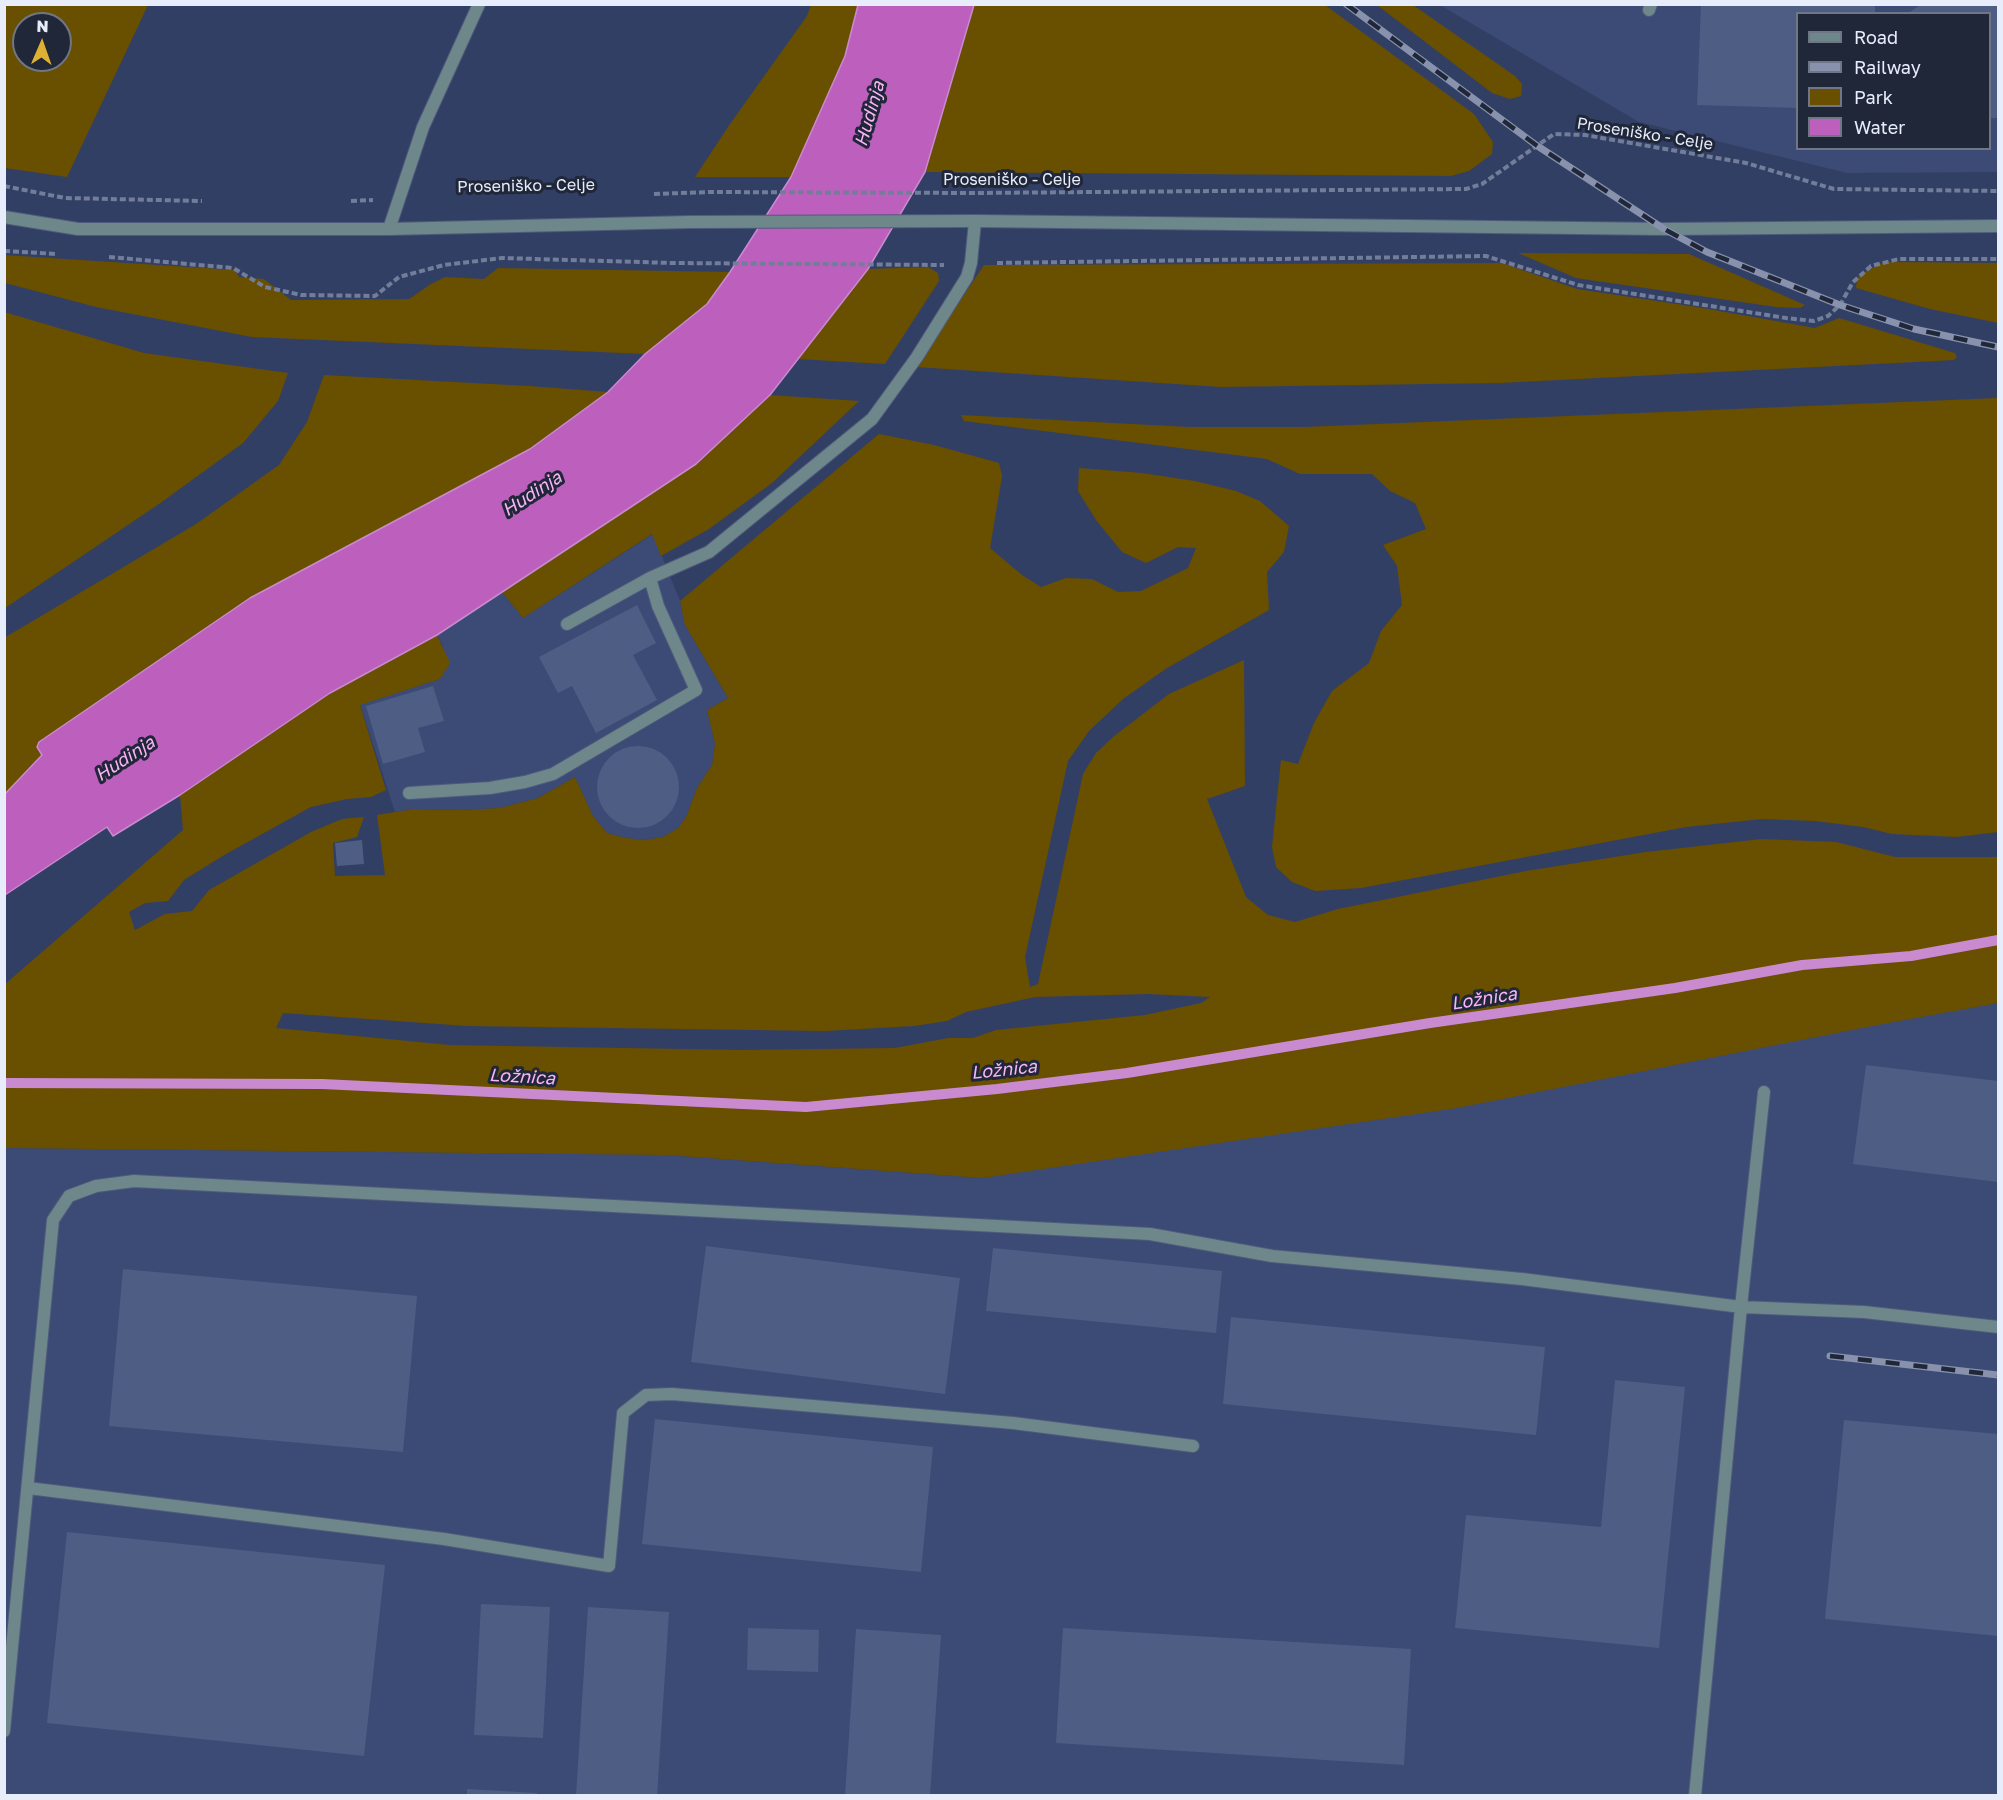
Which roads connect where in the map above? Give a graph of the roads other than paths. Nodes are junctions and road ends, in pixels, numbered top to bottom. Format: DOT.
graph roads {
  1 [pos="479,4"];
  2 [pos="4,217"];
  3 [pos="975,221"];
  4 [pos="1998,226"];
  5 [pos="390,229"];
  6 [pos="650,578"];
  7 [pos="567,624"];
  8 [pos="409,794"];
  9 [pos="1764,1092"];
  10 [pos="1741,1307"];
  11 [pos="1998,1327"];
  12 [pos="1193,1446"];
  13 [pos="28,1488"];
  14 [pos="4,1731"];
  15 [pos="1695,1796"];
  1 -- 5 [label="street"];
  2 -- 5 [label="street"];
  3 -- 4 [label="street"];
  3 -- 5 [label="street"];
  3 -- 6 [label="street"];
  6 -- 7 [label="street"];
  6 -- 8 [label="street"];
  9 -- 10 [label="street"];
  10 -- 11 [label="street"];
  10 -- 13 [label="street"];
  10 -- 15 [label="street"];
  12 -- 13 [label="street"];
  13 -- 14 [label="street"];
}
